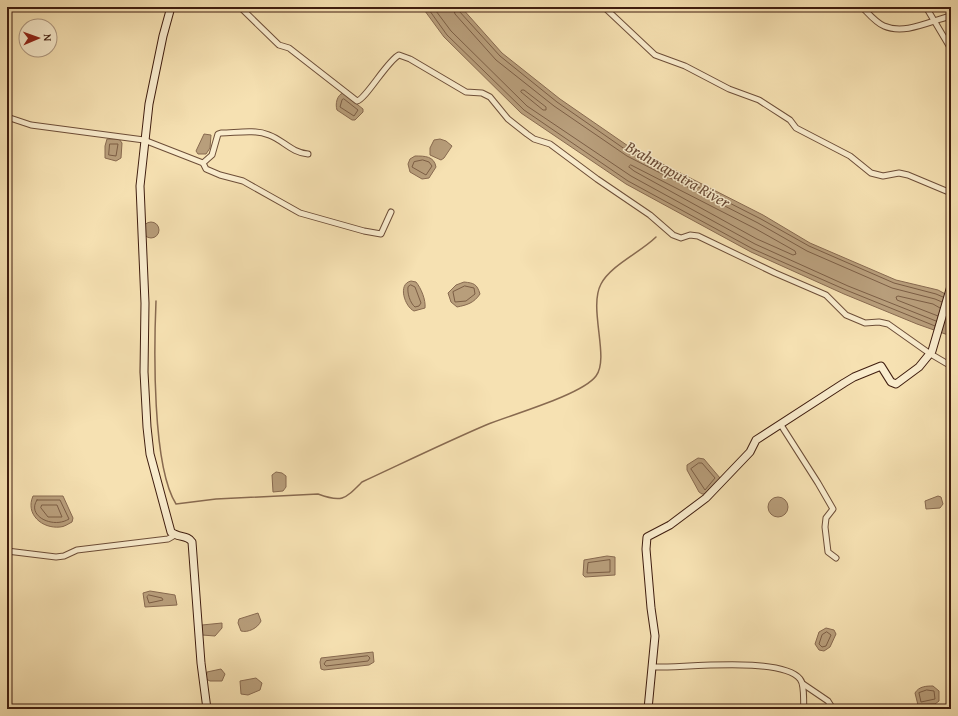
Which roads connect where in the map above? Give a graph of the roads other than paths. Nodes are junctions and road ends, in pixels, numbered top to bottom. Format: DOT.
graph roads {
  1 [pos="171,7"];
  2 [pos="240,7"];
  3 [pos="604,7"];
  4 [pos="862,7"];
  5 [pos="926,7"];
  6 [pos="951,16"];
  7 [pos="935,20"];
  8 [pos="951,49"];
  9 [pos="7,116"];
  10 [pos="144,140"];
  11 [pos="308,154"];
  12 [pos="204,163"];
  13 [pos="951,193"];
  14 [pos="391,212"];
  15 [pos="951,286"];
  16 [pos="931,352"];
  17 [pos="951,366"];
  18 [pos="780,425"];
  19 [pos="175,535"];
  20 [pos="7,551"];
  21 [pos="836,558"];
  22 [pos="653,667"];
  23 [pos="803,684"];
  24 [pos="207,709"];
  25 [pos="648,709"];
  26 [pos="804,709"];
  27 [pos="833,709"];
  1 -- 10 [label="street"];
  2 -- 16 [label="street"];
  3 -- 13 [label="street"];
  4 -- 7 [label="street"];
  5 -- 7 [label="street"];
  6 -- 7 [label="street"];
  7 -- 8 [label="street"];
  9 -- 10 [label="street"];
  10 -- 12 [label="street"];
  10 -- 19 [label="street"];
  11 -- 12 [label="street"];
  12 -- 14 [label="street"];
  15 -- 16 [label="street"];
  16 -- 17 [label="street"];
  16 -- 18 [label="street"];
  18 -- 21 [label="street"];
  18 -- 22 [label="street"];
  19 -- 20 [label="street"];
  19 -- 24 [label="street"];
  22 -- 23 [label="street"];
  22 -- 25 [label="street"];
  23 -- 26 [label="street"];
  23 -- 27 [label="street"];
}
